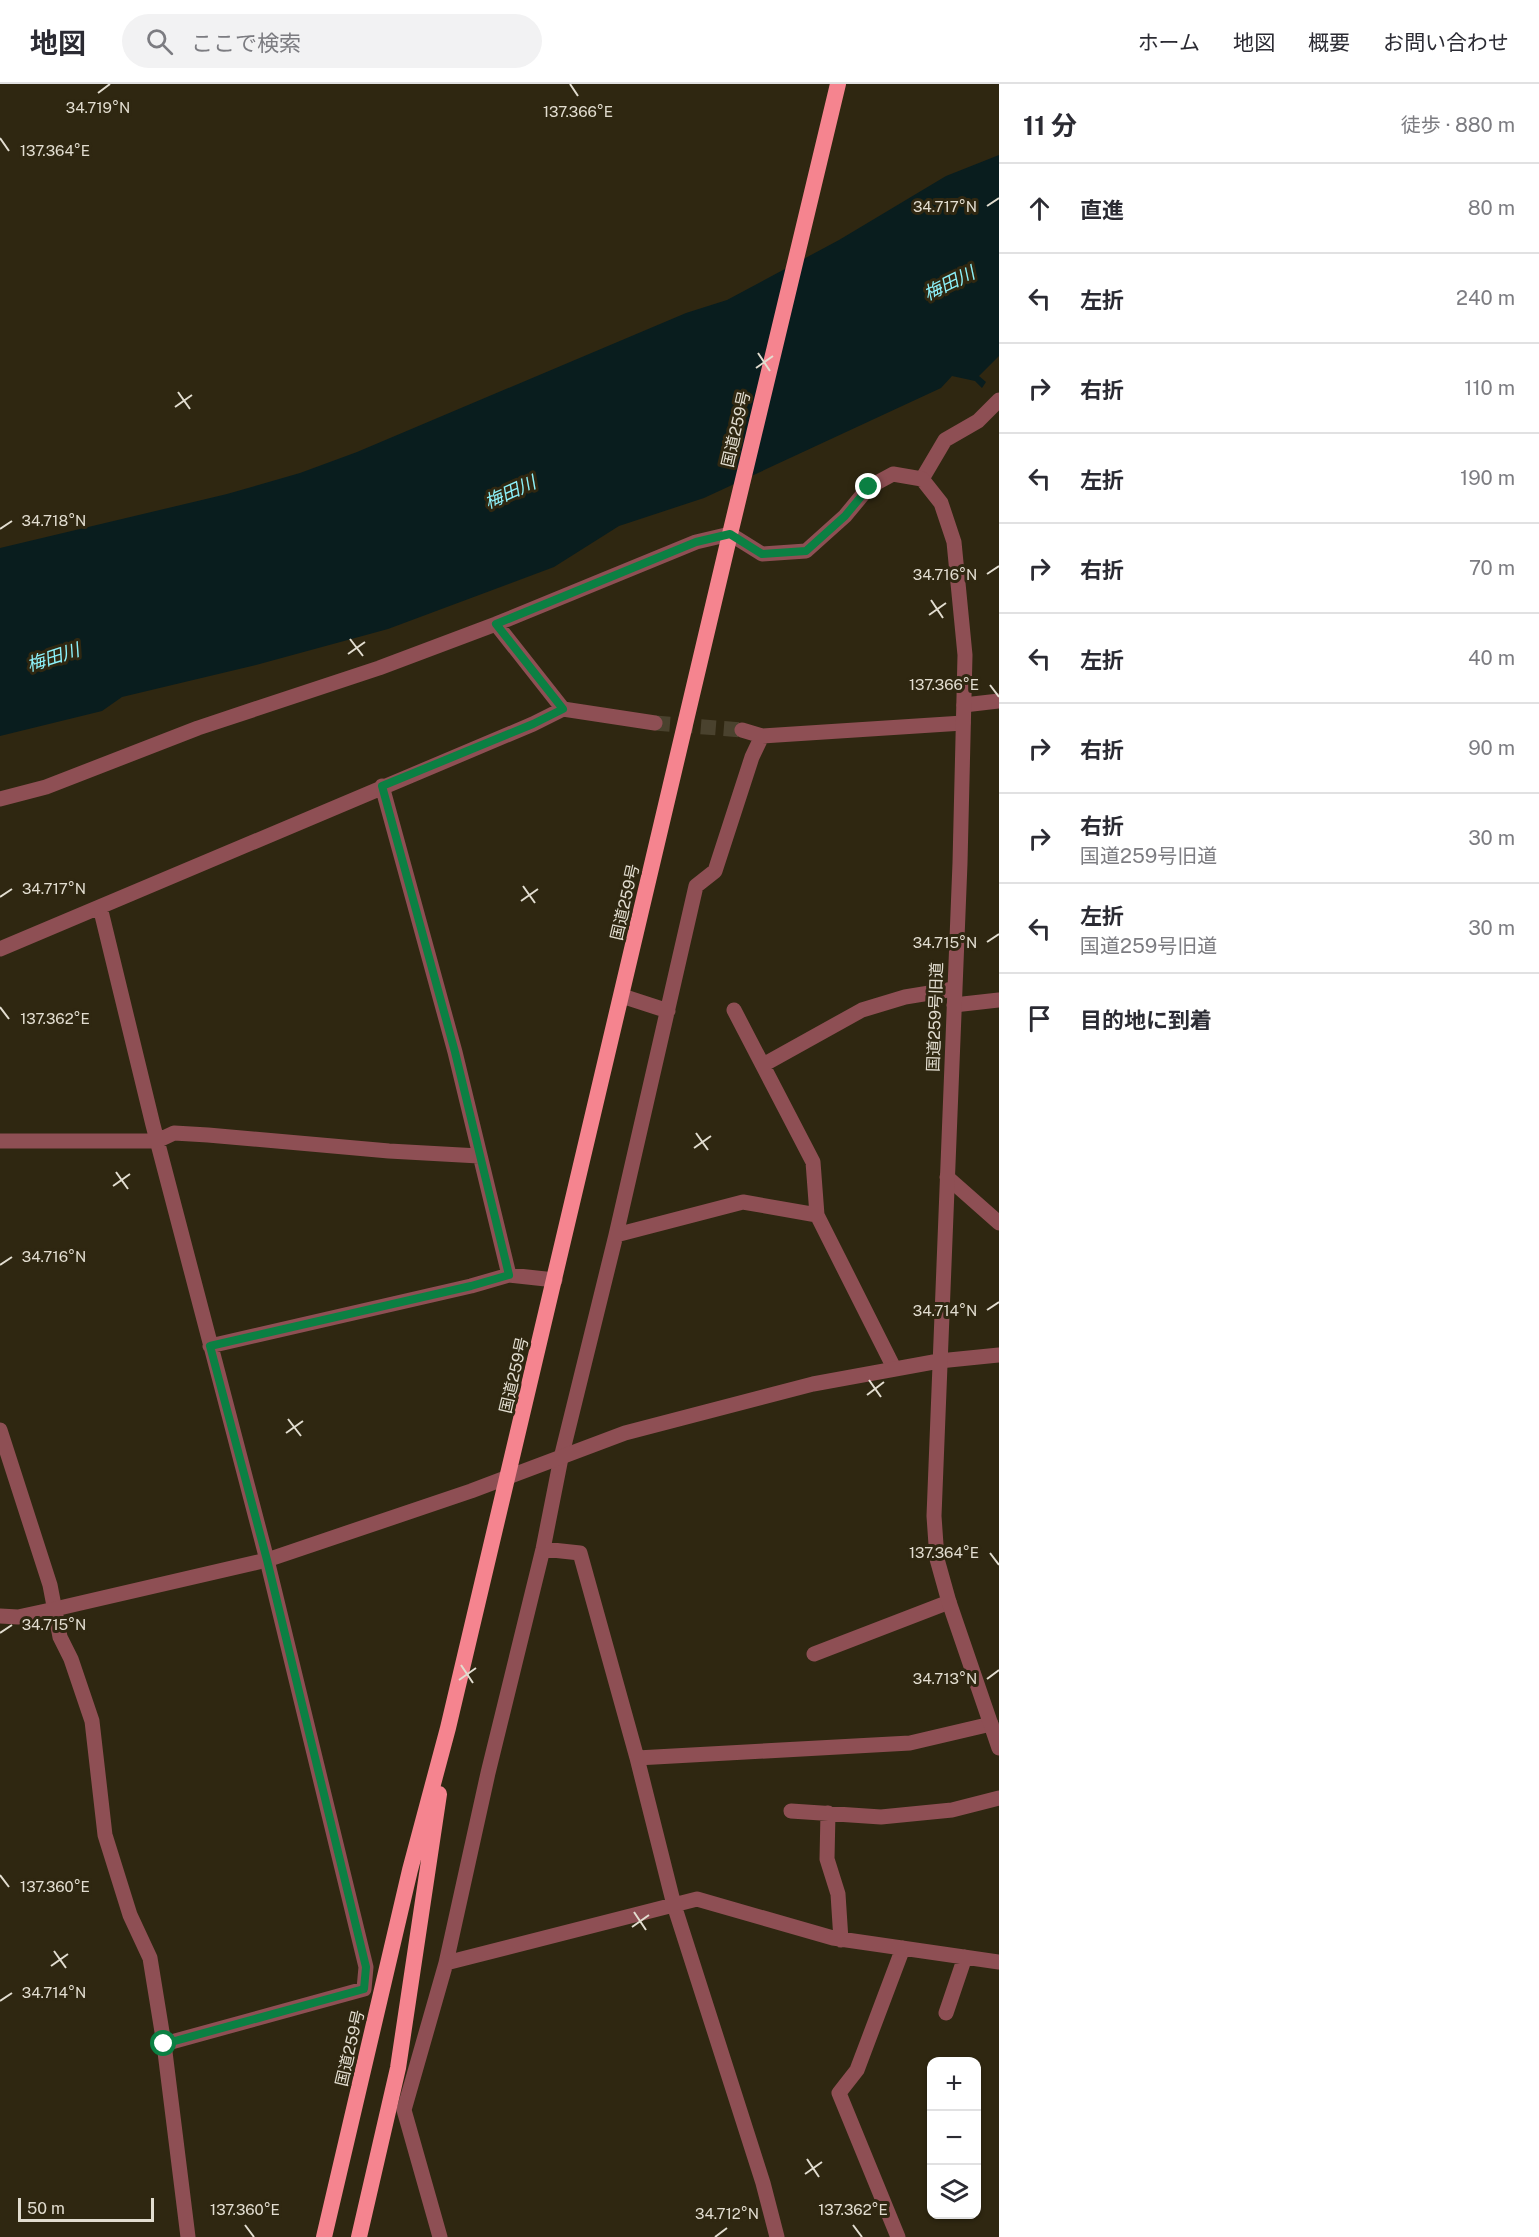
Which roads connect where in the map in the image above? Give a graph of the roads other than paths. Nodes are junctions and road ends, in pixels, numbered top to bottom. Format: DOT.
graph roads {
  1 [pos="838,84"];
  2 [pos="999,400"];
  3 [pos="922,479"];
  4 [pos="730,534"];
  5 [pos="496,624"];
  6 [pos="999,701"];
  7 [pos="964,705"];
  8 [pos="563,709"];
  9 [pos="655,723"];
  10 [pos="963,723"];
  11 [pos="742,730"];
  12 [pos="762,736"];
  13 [pos="382,786"];
  14 [pos="0,799"];
  15 [pos="100,907"];
  16 [pos="0,949"];
  17 [pos="621,996"];
  18 [pos="954,997"];
  19 [pos="999,1000"];
  20 [pos="734,1010"];
  21 [pos="668,1011"];
  22 [pos="763,1065"];
  23 [pos="0,1141"];
  24 [pos="157,1141"];
  25 [pos="479,1156"];
  26 [pos="947,1178"];
  27 [pos="816,1215"];
  28 [pos="999,1223"];
  29 [pos="616,1235"];
  30 [pos="509,1275"];
  31 [pos="555,1280"];
  32 [pos="210,1346"];
  33 [pos="999,1355"];
  34 [pos="939,1361"];
  35 [pos="894,1368"];
  36 [pos="0,1430"];
  37 [pos="561,1458"];
  38 [pos="508,1478"];
  39 [pos="543,1549"];
  40 [pos="267,1560"];
  41 [pos="949,1602"];
  42 [pos="55,1609"];
  43 [pos="0,1616"];
  44 [pos="814,1654"];
  45 [pos="991,1724"];
  46 [pos="448,1728"];
  47 [pos="999,1748"];
  48 [pos="637,1758"];
  49 [pos="999,1798"];
  50 [pos="791,1811"];
  51 [pos="828,1814"];
  52 [pos="674,1905"];
  53 [pos="841,1940"];
  54 [pos="903,1948"];
  55 [pos="965,1957"];
  56 [pos="999,1962"];
  57 [pos="446,1963"];
  58 [pos="946,2013"];
  59 [pos="164,2044"];
  60 [pos="188,2237"];
  61 [pos="324,2237"];
  62 [pos="359,2237"];
  63 [pos="440,2237"];
  64 [pos="777,2237"];
  65 [pos="898,2237"];
  1 -- 4 [label="highway, 国道259号"];
  2 -- 3 [label="street"];
  3 -- 4 [label="street"];
  3 -- 7 [label="street, 国道259号旧道"];
  4 -- 5 [label="street"];
  4 -- 17 [label="highway, 国道259号"];
  5 -- 8 [label="street"];
  5 -- 14 [label="street"];
  6 -- 7 [label="street"];
  7 -- 10 [label="street, 国道259号旧道"];
  8 -- 9 [label="street"];
  8 -- 13 [label="street"];
  10 -- 12 [label="street"];
  10 -- 18 [label="street, 国道259号旧道"];
  11 -- 12 [label="street"];
  12 -- 21 [label="street"];
  13 -- 15 [label="street"];
  13 -- 25 [label="street"];
  15 -- 16 [label="street"];
  15 -- 24 [label="street"];
  17 -- 21 [label="street"];
  17 -- 31 [label="highway, 国道259号"];
  18 -- 19 [label="street"];
  18 -- 22 [label="street"];
  18 -- 26 [label="street, 国道259号旧道"];
  20 -- 22 [label="street"];
  21 -- 29 [label="street"];
  22 -- 27 [label="street"];
  23 -- 24 [label="street"];
  24 -- 25 [label="street"];
  24 -- 32 [label="street"];
  25 -- 30 [label="street"];
  26 -- 28 [label="street"];
  26 -- 34 [label="street, 国道259号旧道"];
  27 -- 29 [label="street"];
  27 -- 35 [label="street"];
  29 -- 37 [label="street"];
  30 -- 31 [label="street"];
  30 -- 32 [label="street"];
  31 -- 38 [label="highway, 国道259号"];
  32 -- 40 [label="street"];
  33 -- 34 [label="street"];
  34 -- 35 [label="street"];
  34 -- 41 [label="street, 国道259号旧道"];
  35 -- 37 [label="street"];
  36 -- 42 [label="street"];
  37 -- 38 [label="street"];
  37 -- 39 [label="street"];
  38 -- 40 [label="street"];
  38 -- 46 [label="highway, 国道259号"];
  39 -- 48 [label="street"];
  39 -- 57 [label="street"];
  40 -- 42 [label="street"];
  40 -- 59 [label="street"];
  41 -- 44 [label="street"];
  41 -- 45 [label="street, 国道259号旧道"];
  42 -- 43 [label="street"];
  42 -- 59 [label="street"];
  45 -- 47 [label="street, 国道259号旧道"];
  45 -- 48 [label="street"];
  46 -- 61 [label="highway, 国道259号"];
  46 -- 62 [label="highway, 国道259号"];
  48 -- 52 [label="street"];
  49 -- 51 [label="street"];
  50 -- 51 [label="street"];
  51 -- 53 [label="street"];
  52 -- 53 [label="street"];
  52 -- 57 [label="street"];
  52 -- 64 [label="street"];
  53 -- 54 [label="street"];
  54 -- 55 [label="street"];
  54 -- 65 [label="street"];
  55 -- 56 [label="street"];
  55 -- 58 [label="street"];
  57 -- 63 [label="street"];
  59 -- 60 [label="street"];
}
